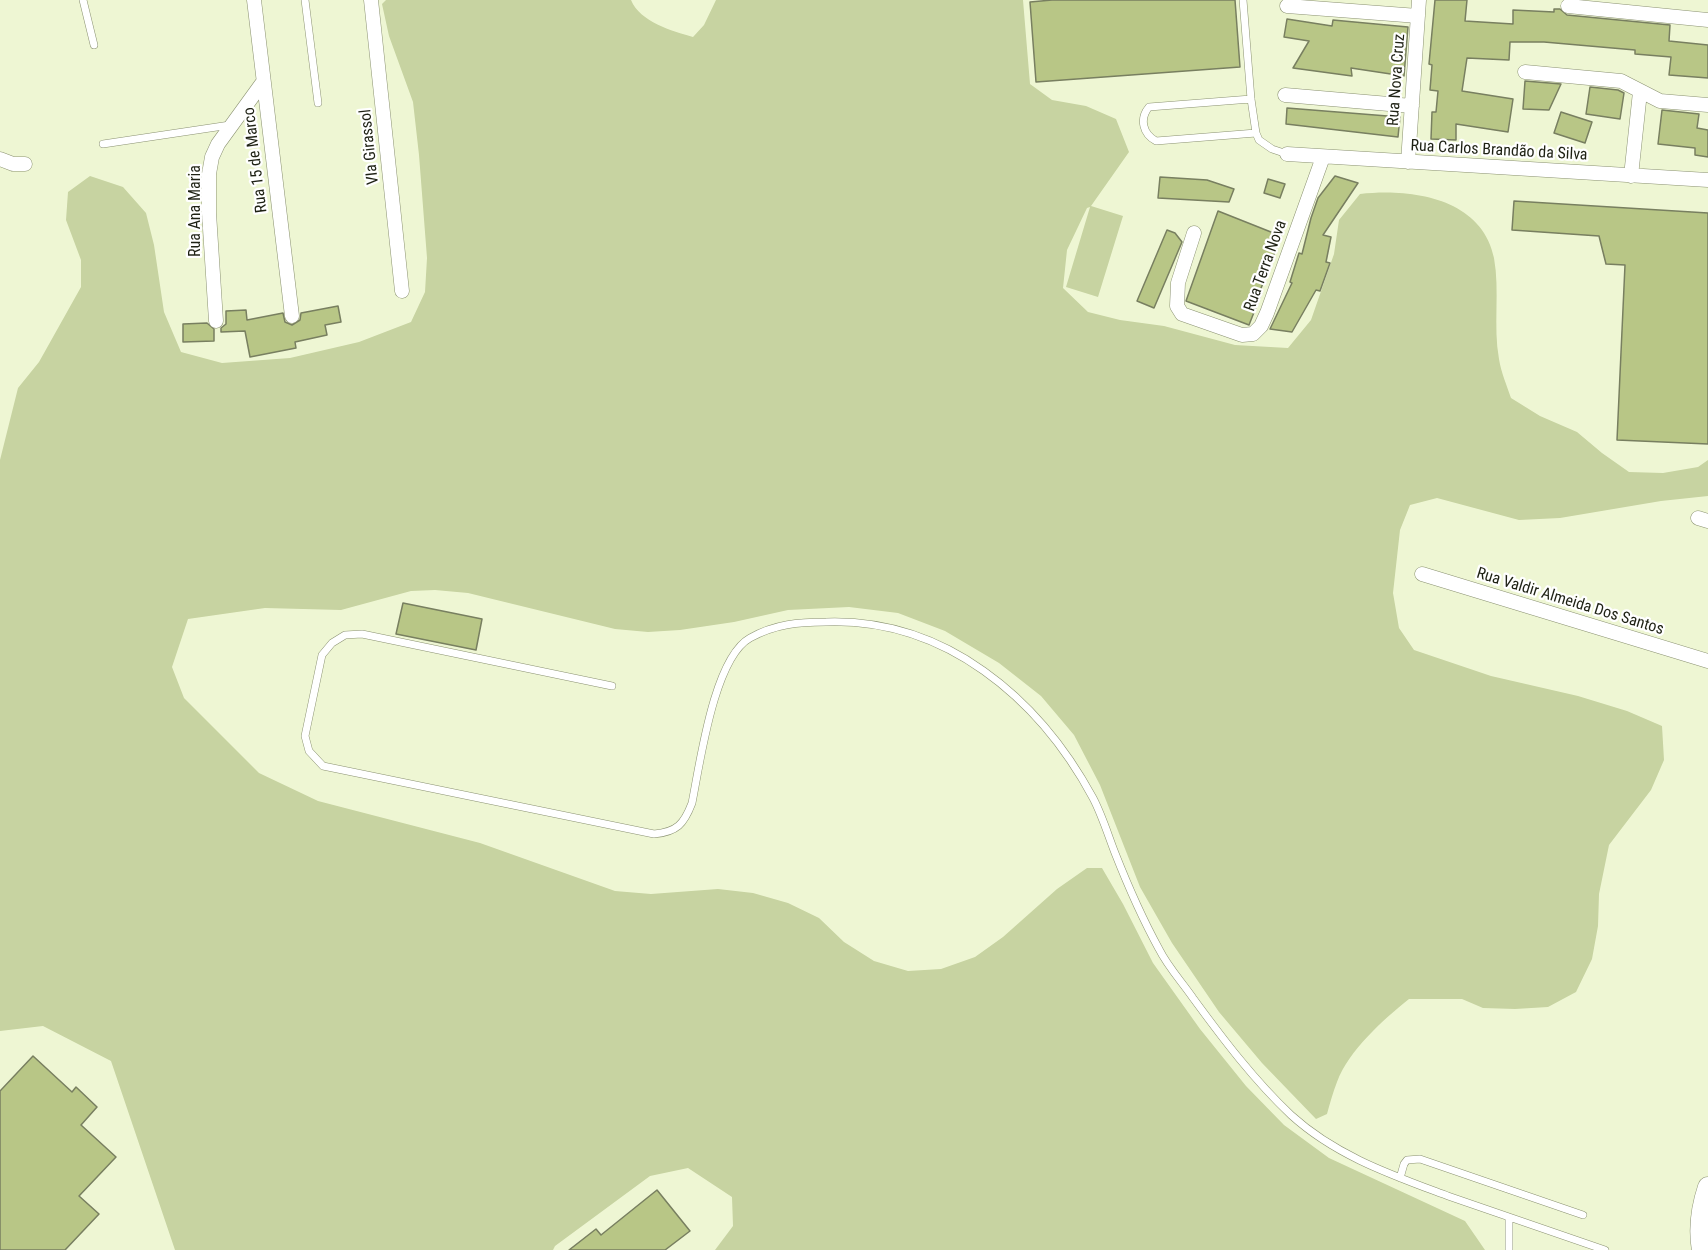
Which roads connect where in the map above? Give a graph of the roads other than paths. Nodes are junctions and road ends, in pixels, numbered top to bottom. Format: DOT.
graph roads {
  1 [pos="83,0"];
  2 [pos="254,0"];
  3 [pos="304,0"];
  4 [pos="371,0"];
  5 [pos="1243,0"];
  6 [pos="1419,0"];
  7 [pos="1287,6"];
  8 [pos="1568,6"];
  9 [pos="1418,16"];
  10 [pos="1708,20"];
  11 [pos="94,45"];
  12 [pos="1525,72"];
  13 [pos="263,82"];
  14 [pos="1640,92"];
  15 [pos="1285,95"];
  16 [pos="1251,99"];
  17 [pos="318,103"];
  18 [pos="1708,105"];
  19 [pos="1412,106"];
  20 [pos="233,125"];
  21 [pos="1256,133"];
  22 [pos="103,144"];
  23 [pos="1287,154"];
  24 [pos="1323,157"];
  25 [pos="0,159"];
  26 [pos="1408,162"];
  27 [pos="25,164"];
  28 [pos="1631,176"];
  29 [pos="1708,180"];
  30 [pos="1194,233"];
  31 [pos="402,291"];
  32 [pos="292,316"];
  33 [pos="216,321"];
  34 [pos="1422,574"];
  35 [pos="1708,661"];
  36 [pos="612,686"];
  37 [pos="1400,1178"];
  38 [pos="1708,1187"];
  39 [pos="1583,1215"];
  40 [pos="1509,1217"];
  41 [pos="1509,1250"];
  42 [pos="1605,1250"];
  43 [pos="1702,1250"];
  1 -- 11 [label="lane"];
  2 -- 13 [label="street, Rua 15 de Marco"];
  3 -- 17 [label="lane"];
  4 -- 31 [label="street, VIa Girassol"];
  5 -- 16 [label="lane"];
  6 -- 9 [label="street, Rua Nova Cruz"];
  7 -- 9 [label="street"];
  8 -- 10 [label="street"];
  9 -- 19 [label="street, Rua Nova Cruz"];
  12 -- 14 [label="street"];
  13 -- 20 [label="street, Rua Ana Maria"];
  13 -- 32 [label="street, Rua 15 de Marco"];
  14 -- 18 [label="street"];
  14 -- 28 [label="street"];
  15 -- 19 [label="street"];
  16 -- 21 [label="lane"];
  16 -- 21 [label="lane"];
  19 -- 26 [label="street, Rua Nova Cruz"];
  20 -- 22 [label="lane"];
  20 -- 33 [label="street, Rua Ana Maria"];
  21 -- 23 [label="lane"];
  23 -- 24 [label="street, Rua Carlos Brandão da Silva"];
  24 -- 26 [label="street, Rua Carlos Brandão da Silva"];
  24 -- 30 [label="street, Rua Terra Nova"];
  25 -- 27 [label="street"];
  26 -- 28 [label="street, Rua Carlos Brandão da Silva"];
  28 -- 29 [label="street, Rua Carlos Brandão da Silva"];
  34 -- 35 [label="street, Rua Valdir Almeida Dos Santos"];
  36 -- 37 [label="lane"];
  37 -- 39 [label="lane"];
  37 -- 40 [label="lane"];
  38 -- 43 [label="main road"];
  40 -- 41 [label="lane"];
  40 -- 42 [label="lane"];
}
